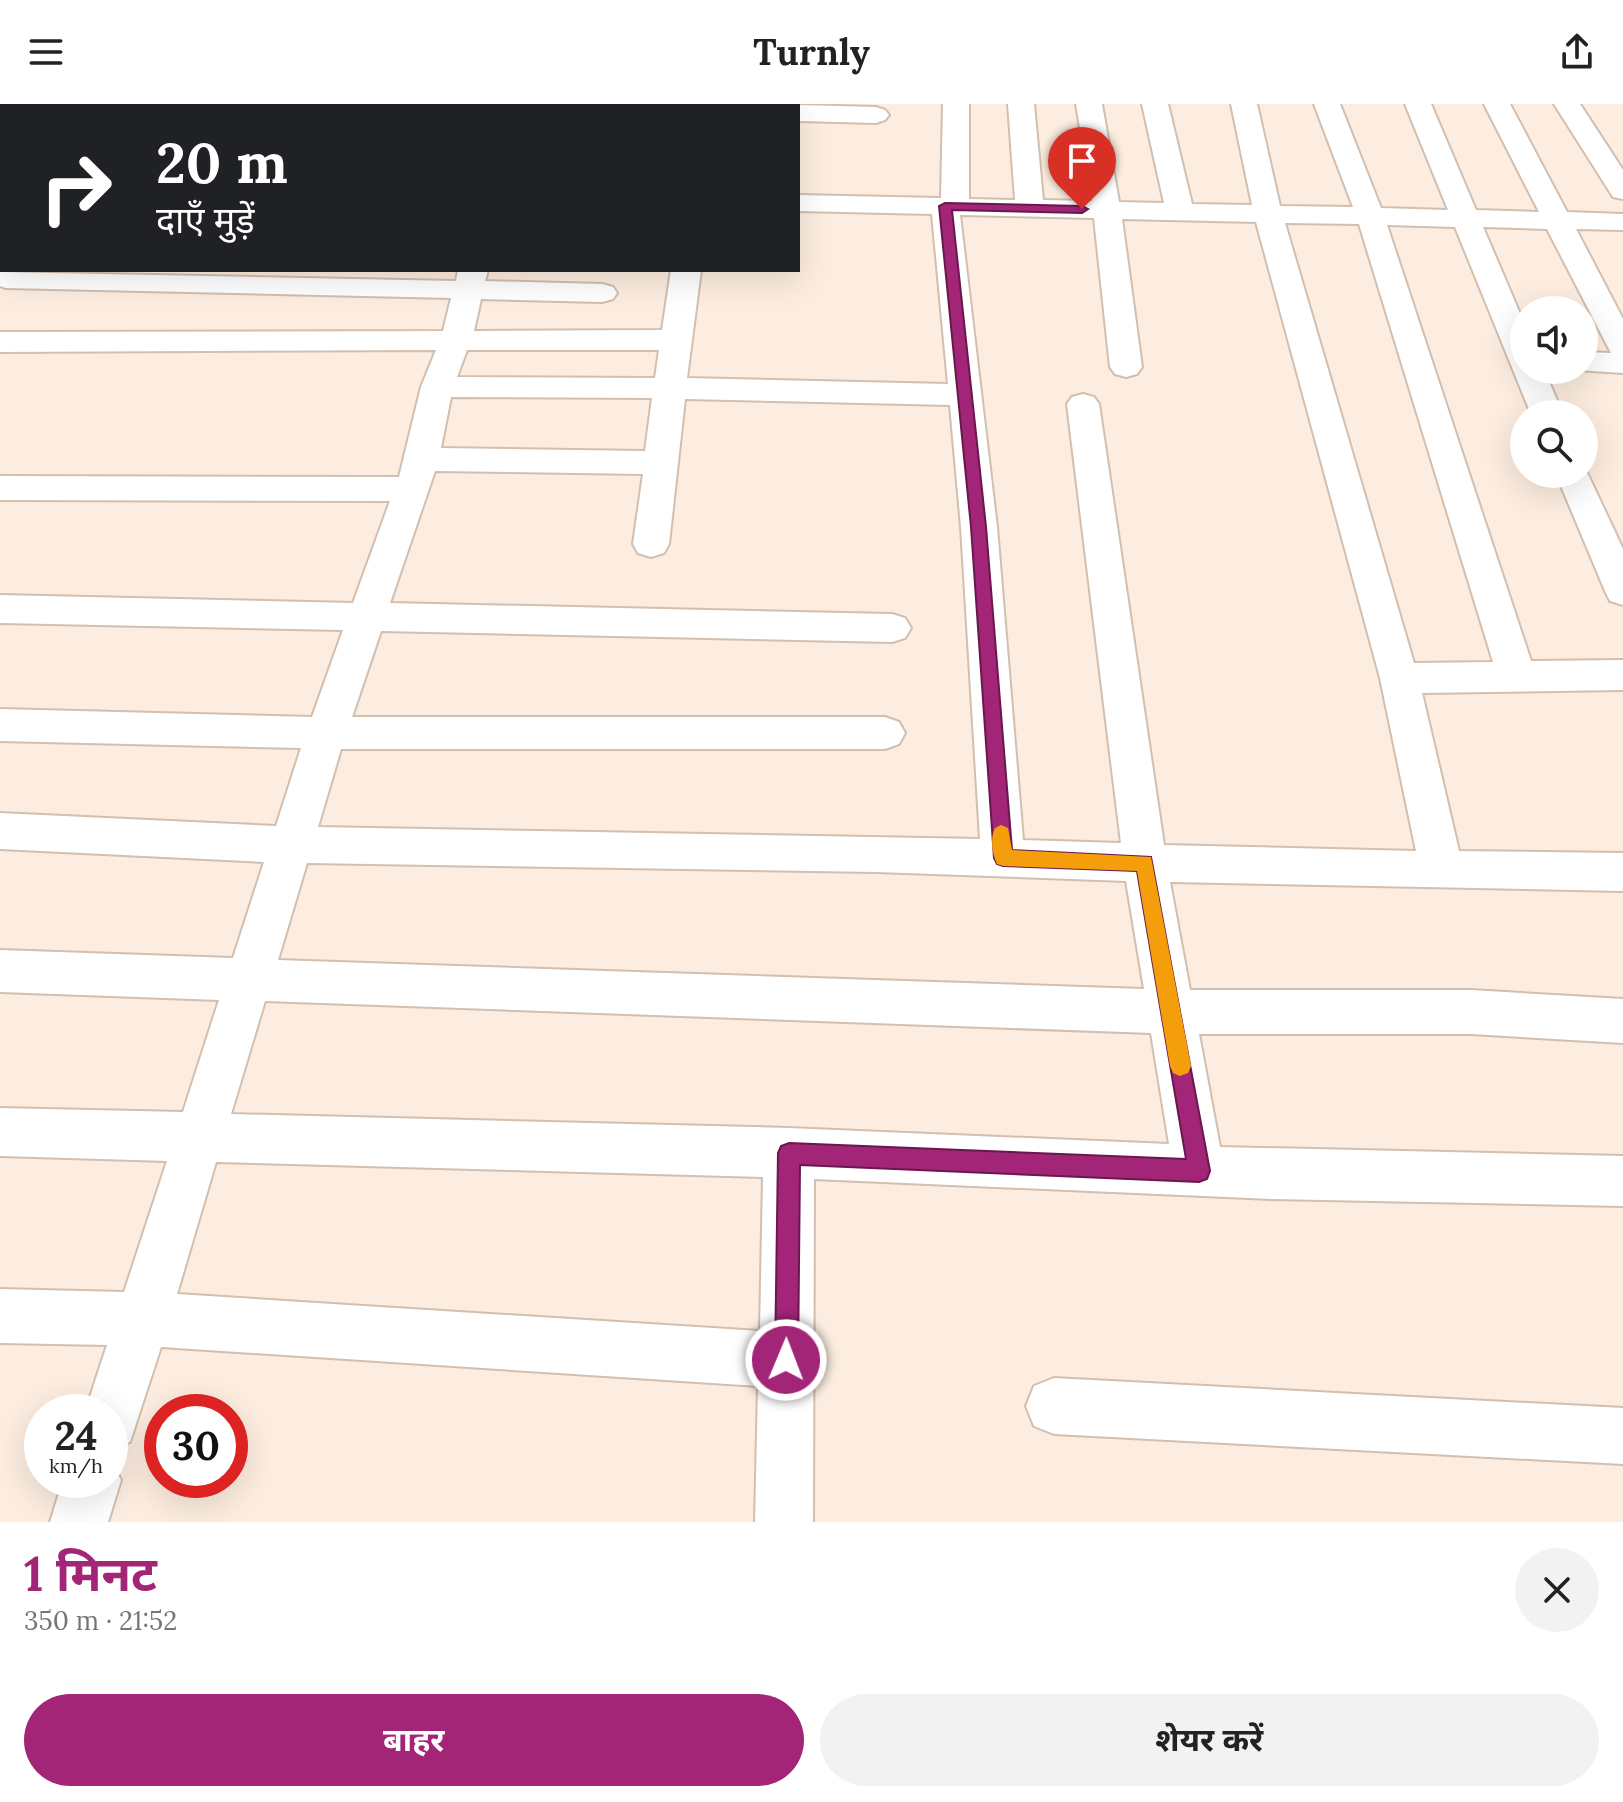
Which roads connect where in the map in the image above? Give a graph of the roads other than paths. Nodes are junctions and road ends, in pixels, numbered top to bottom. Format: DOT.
graph roads {
  1 [pos="956,104"];
  2 [pos="1021,104"];
  3 [pos="1089,104"];
  4 [pos="1155,104"];
  5 [pos="1244,104"];
  6 [pos="1327,104"];
  7 [pos="1418,104"];
  8 [pos="1497,104"];
  9 [pos="1567,104"];
  10 [pos="800,113"];
  11 [pos="876,115"];
  12 [pos="1623,191"];
  13 [pos="800,203"];
  14 [pos="950,206"];
  15 [pos="1030,208"];
  16 [pos="1107,210"];
  17 [pos="1180,212"];
  18 [pos="1268,214"];
  19 [pos="1370,216"];
  20 [pos="1464,218"];
  21 [pos="1557,220"];
  22 [pos="1623,222"];
  23 [pos="686,272"];
  24 [pos="6,279"];
  25 [pos="471,280"];
  26 [pos="602,293"];
  27 [pos="1510,327"];
  28 [pos="456,340"];
  29 [pos="675,340"];
  30 [pos="0,342"];
  31 [pos="1623,348"];
  32 [pos="1598,362"];
  33 [pos="1623,363"];
  34 [pos="1126,367"];
  35 [pos="437,387"];
  36 [pos="672,388"];
  37 [pos="965,395"];
  38 [pos="1083,404"];
  39 [pos="662,463"];
  40 [pos="416,474"];
  41 [pos="0,488"];
  42 [pos="1579,488"];
  43 [pos="651,544"];
  44 [pos="1623,591"];
  45 [pos="0,609"];
  46 [pos="366,617"];
  47 [pos="892,628"];
  48 [pos="1623,675"];
  49 [pos="1399,678"];
  50 [pos="1517,678"];
  51 [pos="0,725"];
  52 [pos="326,733"];
  53 [pos="885,733"];
  54 [pos="0,831"];
  55 [pos="291,845"];
  56 [pos="1003,858"];
  57 [pos="1145,863"];
  58 [pos="1442,870"];
  59 [pos="1623,872"];
  60 [pos="0,971"];
  61 [pos="249,978"];
  62 [pos="1171,1012"];
  63 [pos="1623,1021"];
  64 [pos="0,1132"];
  65 [pos="199,1140"];
  66 [pos="789,1153"];
  67 [pos="1199,1171"];
  68 [pos="1623,1181"];
  69 [pos="0,1316"];
  70 [pos="142,1319"];
  71 [pos="786,1360"];
  72 [pos="119,1394"];
  73 [pos="1054,1406"];
  74 [pos="1623,1436"];
  75 [pos="86,1498"];
  76 [pos="79,1522"];
  77 [pos="784,1522"];
  1 -- 14 [label="street"];
  2 -- 15 [label="street"];
  3 -- 16 [label="street"];
  4 -- 17 [label="street"];
  5 -- 18 [label="street"];
  6 -- 19 [label="street"];
  7 -- 20 [label="street"];
  8 -- 21 [label="street"];
  9 -- 12 [label="street"];
  10 -- 11 [label="street"];
  13 -- 14 [label="street"];
  14 -- 15 [label="street"];
  14 -- 37 [label="street"];
  15 -- 16 [label="street"];
  16 -- 17 [label="street"];
  16 -- 34 [label="street"];
  17 -- 18 [label="street"];
  18 -- 19 [label="street"];
  18 -- 49 [label="street"];
  19 -- 20 [label="street"];
  19 -- 50 [label="street"];
  20 -- 21 [label="street"];
  20 -- 27 [label="street"];
  21 -- 22 [label="street"];
  21 -- 31 [label="street"];
  23 -- 29 [label="street"];
  24 -- 25 [label="street"];
  25 -- 26 [label="street"];
  25 -- 28 [label="street"];
  28 -- 29 [label="street"];
  28 -- 30 [label="street"];
  28 -- 35 [label="street"];
  29 -- 36 [label="street"];
  32 -- 33 [label="street"];
  35 -- 36 [label="street"];
  35 -- 40 [label="street"];
  36 -- 37 [label="street"];
  36 -- 39 [label="street"];
  37 -- 56 [label="street"];
  38 -- 57 [label="street"];
  39 -- 40 [label="street"];
  39 -- 43 [label="street"];
  40 -- 41 [label="street"];
  40 -- 46 [label="street"];
  42 -- 44 [label="street"];
  45 -- 46 [label="street"];
  46 -- 47 [label="street"];
  46 -- 52 [label="street"];
  48 -- 50 [label="street"];
  49 -- 50 [label="street"];
  49 -- 58 [label="street"];
  51 -- 52 [label="street"];
  52 -- 53 [label="street"];
  52 -- 55 [label="street"];
  54 -- 55 [label="street"];
  55 -- 56 [label="street"];
  55 -- 61 [label="street"];
  56 -- 57 [label="street"];
  57 -- 58 [label="street"];
  57 -- 62 [label="street"];
  58 -- 59 [label="street"];
  60 -- 61 [label="street"];
  61 -- 62 [label="street"];
  61 -- 65 [label="street"];
  62 -- 63 [label="street"];
  62 -- 67 [label="street"];
  64 -- 65 [label="street"];
  65 -- 66 [label="street"];
  65 -- 70 [label="street"];
  66 -- 67 [label="street"];
  66 -- 71 [label="street"];
  67 -- 68 [label="street"];
  69 -- 70 [label="street"];
  70 -- 71 [label="street"];
  70 -- 72 [label="street"];
  71 -- 77 [label="street"];
  73 -- 74 [label="street"];
  75 -- 76 [label="street"];
}
